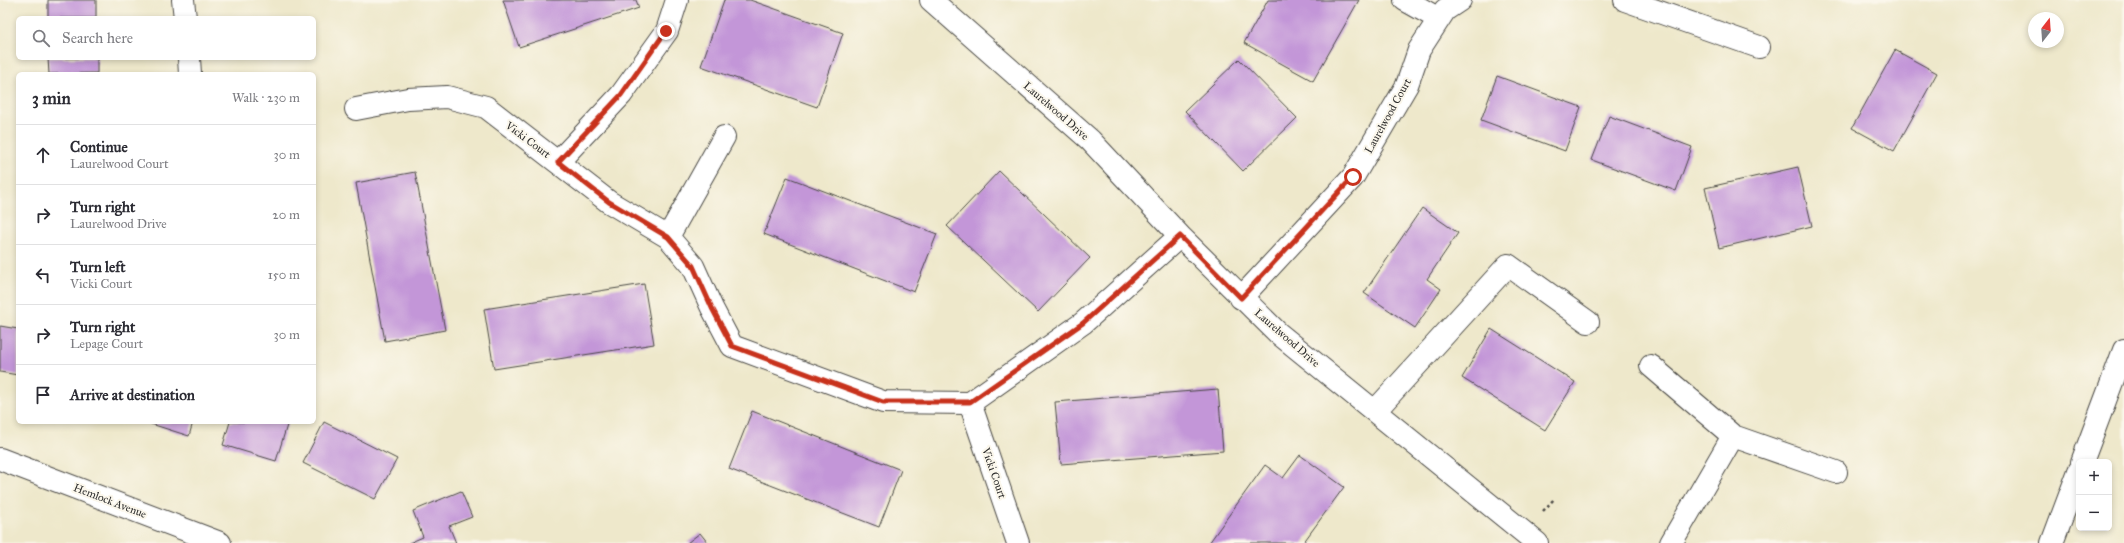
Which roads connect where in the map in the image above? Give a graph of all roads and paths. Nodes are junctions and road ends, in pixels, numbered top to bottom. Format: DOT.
graph roads {
  1 [pos="183,0"];
  2 [pos="677,0"];
  3 [pos="930,0"];
  4 [pos="1405,0"];
  5 [pos="1460,0"];
  6 [pos="1625,0"];
  7 [pos="185,16"];
  8 [pos="1439,19"];
  9 [pos="1759,47"];
  10 [pos="189,60"];
  11 [pos="190,72"];
  12 [pos="356,109"];
  13 [pos="724,137"];
  14 [pos="558,162"];
  15 [pos="1180,236"];
  16 [pos="668,237"];
  17 [pos="1241,298"];
  18 [pos="1588,322"];
  19 [pos="2124,350"];
  20 [pos="1651,366"];
  21 [pos="970,402"];
  22 [pos="1375,411"];
  23 [pos="1733,436"];
  24 [pos="0,459"];
  25 [pos="2083,459"];
  26 [pos="1836,472"];
  27 [pos="2076,479"];
  28 [pos="1555,498"];
  29 [pos="1542,512"];
  30 [pos="220,543"];
  31 [pos="1018,543"];
  32 [pos="1537,543"];
  33 [pos="1671,543"];
  34 [pos="2052,543"];
  1 -- 7 [label="street"];
  2 -- 14 [label="street"];
  3 -- 15 [label="street, Laurelwood Drive"];
  4 -- 8 [label="street"];
  5 -- 8 [label="street, Laurelwood Court"];
  6 -- 9 [label="street"];
  8 -- 17 [label="street, Laurelwood Court"];
  10 -- 11 [label="street"];
  12 -- 14 [label="street, Vicki Court"];
  13 -- 16 [label="street"];
  14 -- 16 [label="street, Vicki Court"];
  15 -- 17 [label="street, Laurelwood Drive"];
  15 -- 21 [label="street"];
  16 -- 21 [label="street, Vicki Court"];
  17 -- 22 [label="street, Laurelwood Drive"];
  18 -- 22 [label="street"];
  19 -- 25 [label="street"];
  20 -- 23 [label="street"];
  21 -- 31 [label="street, Vicki Court"];
  22 -- 32 [label="street, Laurelwood Drive"];
  23 -- 26 [label="street"];
  23 -- 33 [label="street"];
  24 -- 30 [label="street, Hemlock Avenue"];
  27 -- 34 [label="street"];
  28 -- 29 [label="path"];
}
